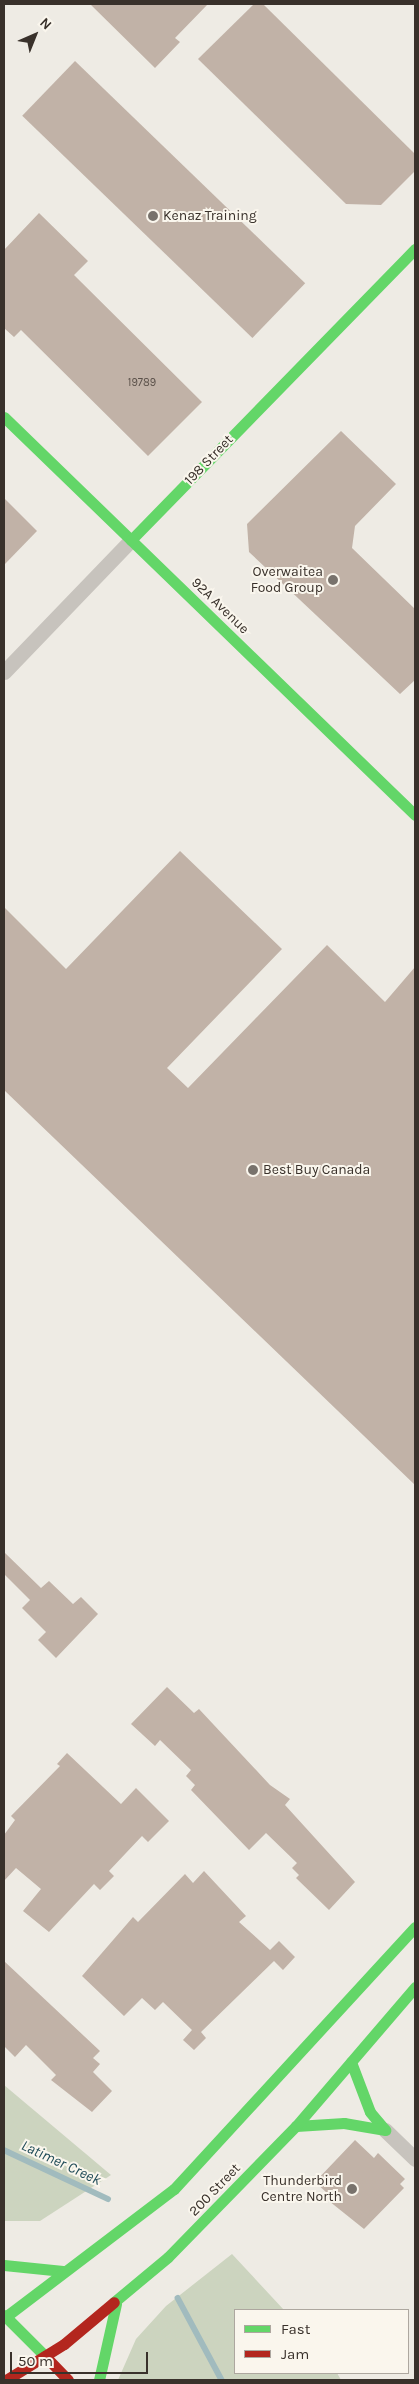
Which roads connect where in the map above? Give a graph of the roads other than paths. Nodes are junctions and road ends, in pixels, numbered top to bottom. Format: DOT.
graph roads {
  1 [pos="415,249"];
  2 [pos="4,417"];
  3 [pos="131,540"];
  4 [pos="4,672"];
  5 [pos="415,816"];
  6 [pos="415,1927"];
  7 [pos="415,1987"];
  8 [pos="351,2062"];
  9 [pos="296,2126"];
  10 [pos="385,2130"];
  11 [pos="415,2159"];
  12 [pos="4,2265"];
  13 [pos="63,2270"];
  14 [pos="116,2304"];
  15 [pos="4,2316"];
  16 [pos="45,2356"];
  17 [pos="8,2377"];
  18 [pos="68,2380"];
  19 [pos="99,2380"];
  1 -- 3 [label="main road, 198 Street"];
  2 -- 3 [label="main road, 92A Avenue"];
  3 -- 4 [label="street, 198 Street"];
  3 -- 5 [label="main road, 92A Avenue"];
  6 -- 13 [label="main road"];
  7 -- 8 [label="main road, 200 Street"];
  8 -- 9 [label="main road, 200 Street"];
  8 -- 10 [label="main road"];
  9 -- 10 [label="main road"];
  9 -- 14 [label="main road, 200 Street"];
  10 -- 11 [label="street"];
  12 -- 13 [label="main road"];
  13 -- 15 [label="main road"];
  14 -- 16 [label="main road, 200 Street"];
  14 -- 19 [label="main road"];
  15 -- 16 [label="main road"];
  16 -- 17 [label="main road, 200 Street"];
  16 -- 18 [label="main road"];
}
